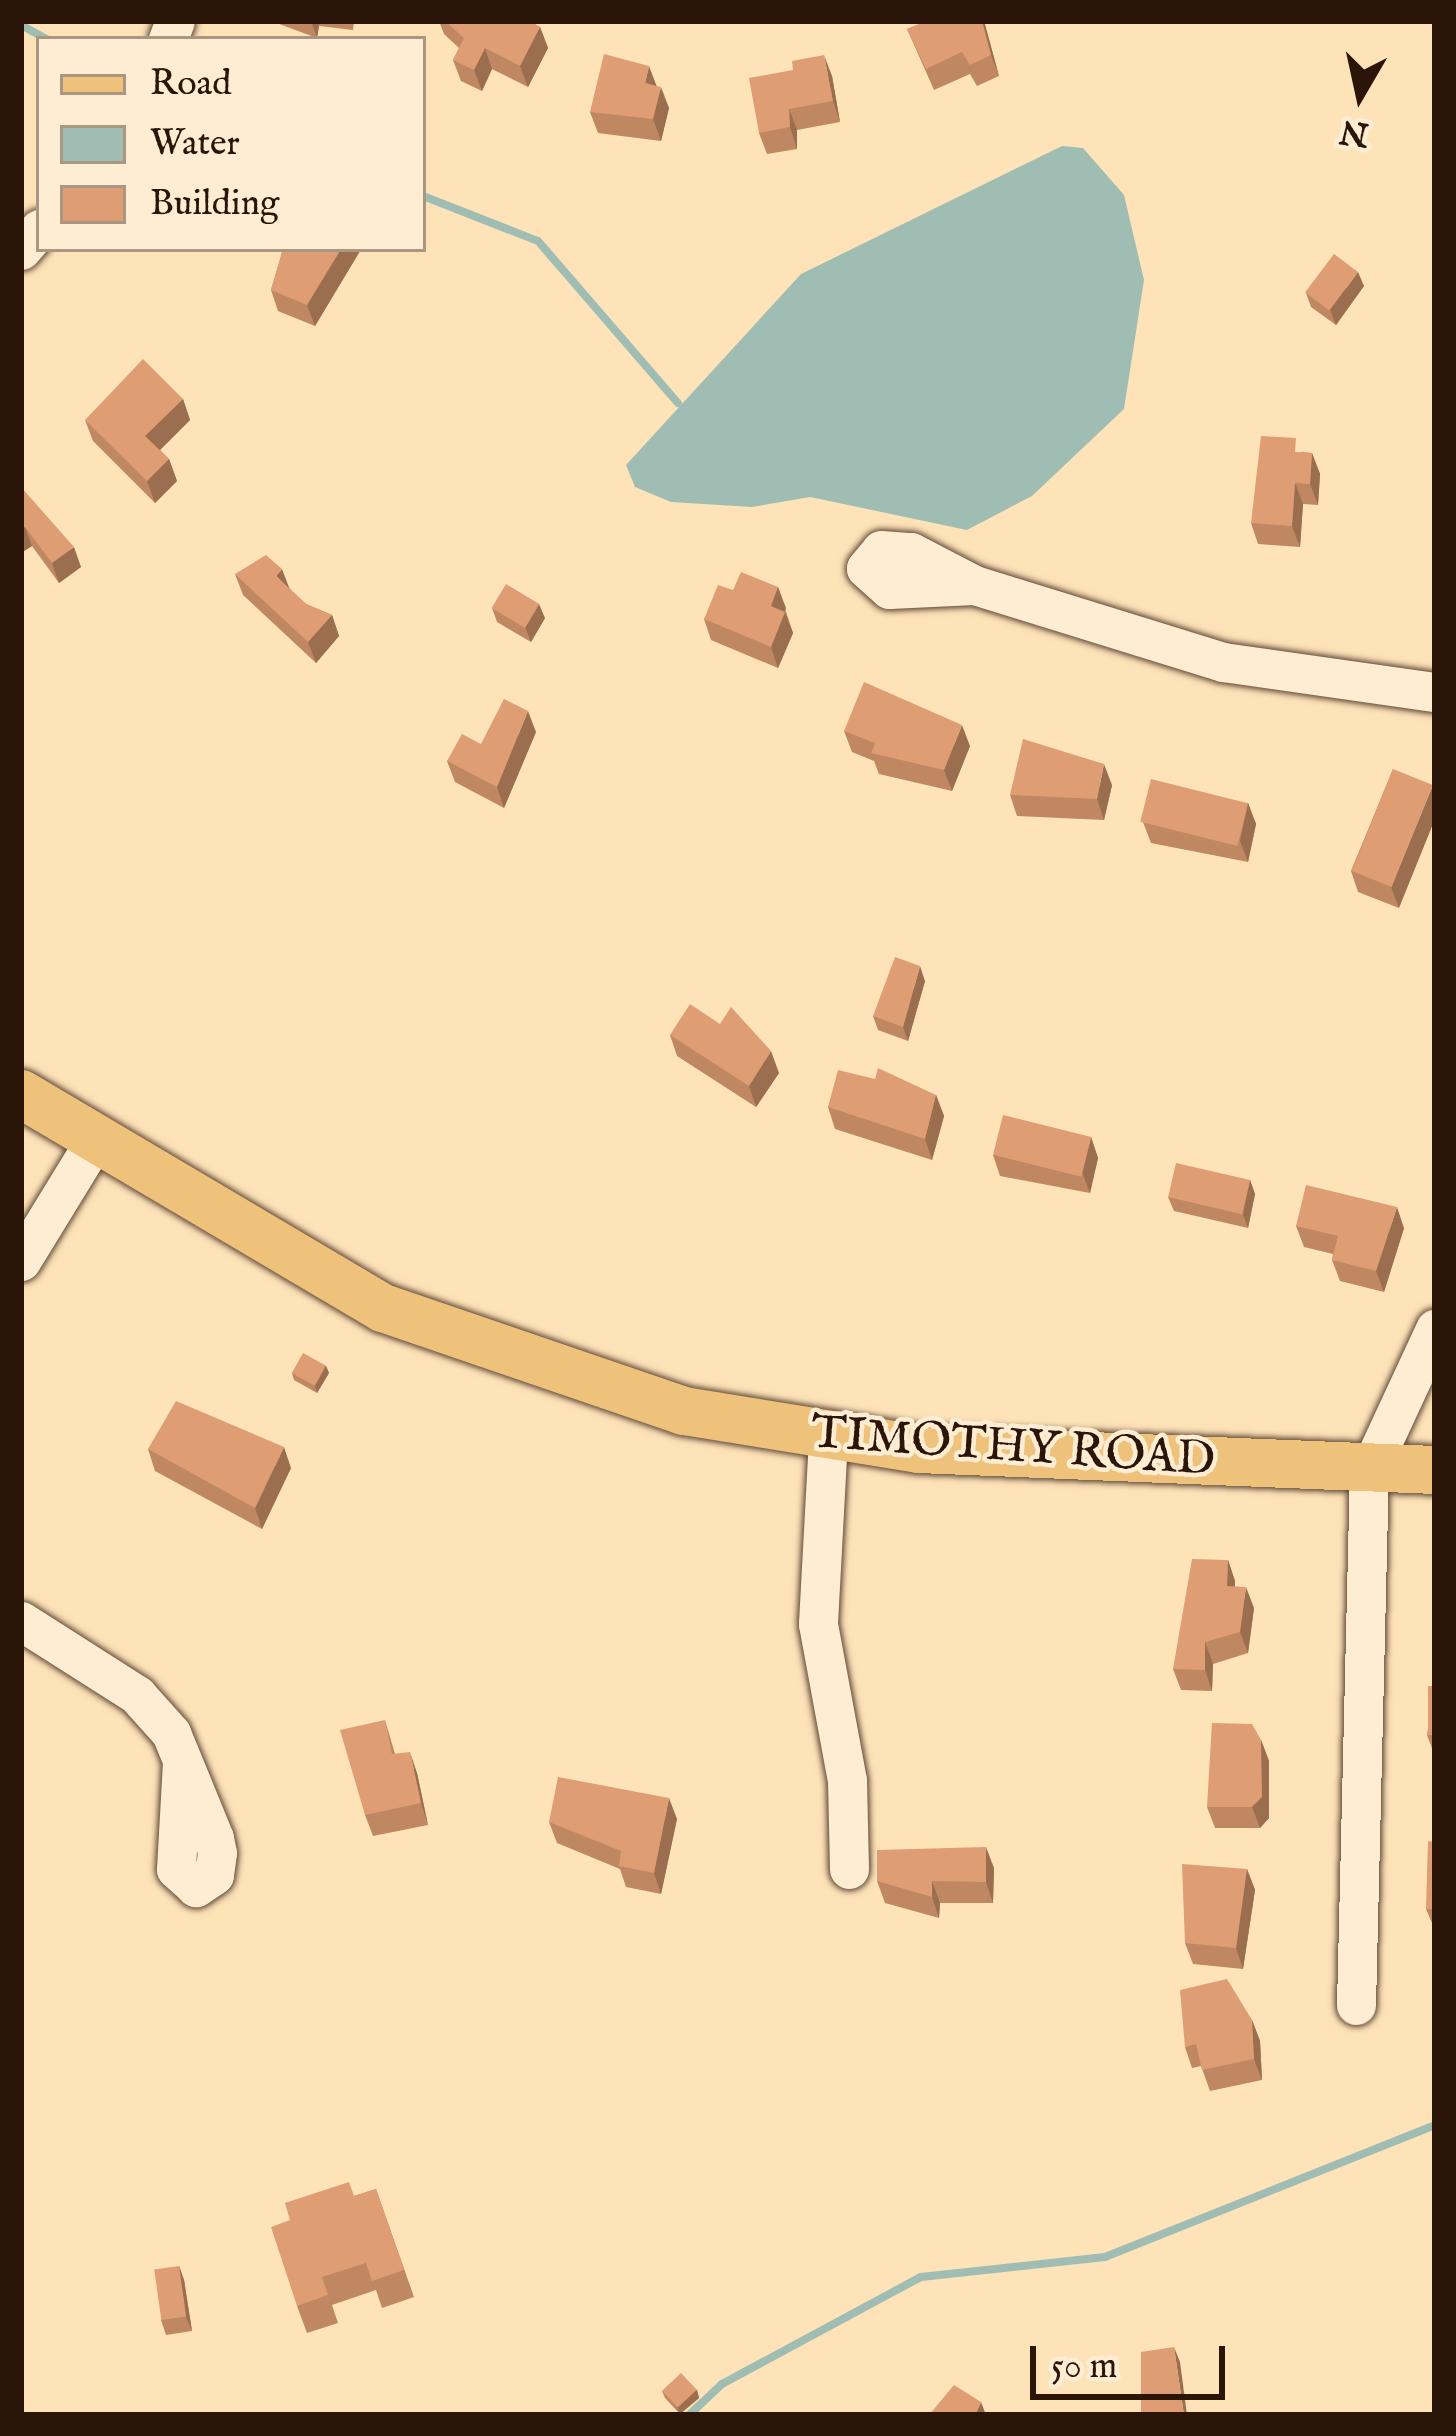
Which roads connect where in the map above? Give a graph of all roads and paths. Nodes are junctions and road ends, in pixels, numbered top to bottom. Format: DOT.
graph roads {
  1 [pos="974,585"];
  2 [pos="1435,692"];
  3 [pos="21,1094"];
  4 [pos="94,1142"];
  5 [pos="21,1262"];
  6 [pos="1435,1329"];
  7 [pos="828,1438"];
  8 [pos="1435,1470"];
  9 [pos="1370,1471"];
  10 [pos="21,1621"];
  11 [pos="182,1762"];
  12 [pos="849,1869"];
  13 [pos="1356,2005"];
  1 -- 2 [label="street"];
  3 -- 4 [label="main road, TIMOTHY ROAD"];
  4 -- 5 [label="street"];
  4 -- 7 [label="main road, TIMOTHY ROAD"];
  6 -- 9 [label="street"];
  7 -- 9 [label="main road, TIMOTHY ROAD"];
  7 -- 12 [label="street"];
  8 -- 9 [label="main road, TIMOTHY ROAD"];
  9 -- 13 [label="street"];
  10 -- 11 [label="street"];
}
